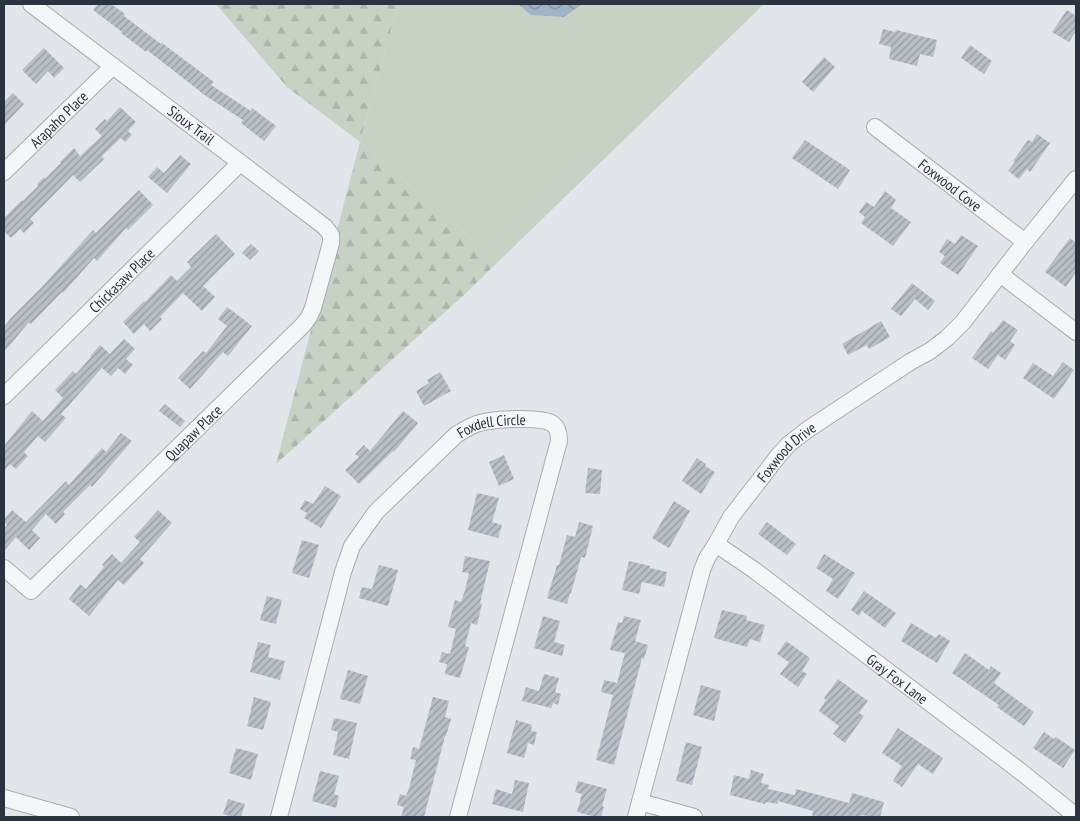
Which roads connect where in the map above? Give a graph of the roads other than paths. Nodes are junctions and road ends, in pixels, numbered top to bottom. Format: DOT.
graph roads {
  1 [pos="30,4"];
  2 [pos="113,66"];
  3 [pos="875,128"];
  4 [pos="240,163"];
  5 [pos="4,172"];
  6 [pos="1076,179"];
  7 [pos="1025,242"];
  8 [pos="327,257"];
  9 [pos="1000,274"];
  10 [pos="1076,332"];
  11 [pos="4,396"];
  12 [pos="716,544"];
  13 [pos="4,568"];
  14 [pos="4,798"];
  15 [pos="638,809"];
  16 [pos="1076,816"];
  17 [pos="71,817"];
  18 [pos="278,817"];
  19 [pos="458,817"];
  20 [pos="694,817"];
  1 -- 2 [label="street, Sioux Trail"];
  2 -- 4 [label="street, Sioux Trail"];
  2 -- 5 [label="street, Arapaho Place"];
  3 -- 7 [label="street, Foxwood Cove"];
  4 -- 8 [label="street, Sioux Trail"];
  4 -- 11 [label="street, Chickasaw Place"];
  6 -- 7 [label="street, Foxwood Drive"];
  7 -- 9 [label="street, Foxwood Drive"];
  8 -- 13 [label="street, Quapaw Place"];
  9 -- 10 [label="street"];
  9 -- 12 [label="street, Foxwood Drive"];
  12 -- 15 [label="street, Foxwood Drive"];
  12 -- 16 [label="street, Gray Fox Lane"];
  14 -- 17 [label="street"];
  15 -- 20 [label="street"];
  18 -- 19 [label="street, Foxdell Circle"];
}
